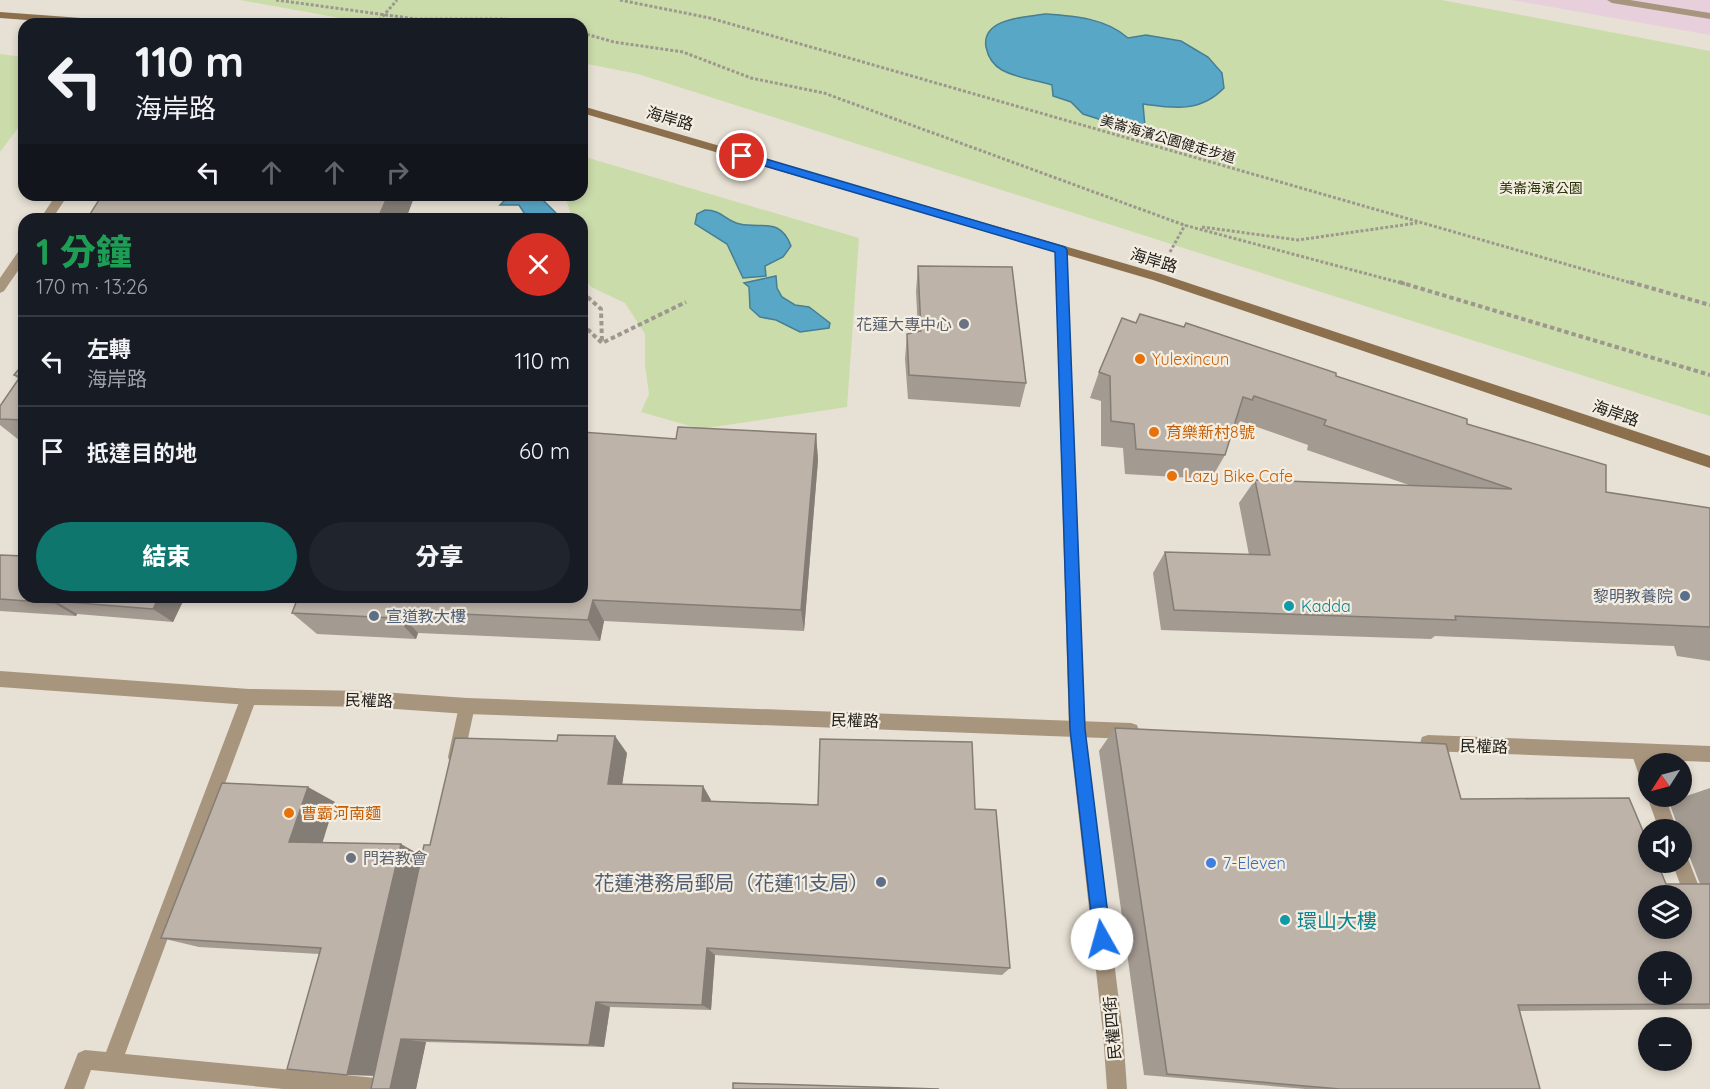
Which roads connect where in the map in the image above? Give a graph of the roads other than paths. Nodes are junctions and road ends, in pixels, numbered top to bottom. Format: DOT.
graph roads {
  1 [pos="1612,0"];
  2 [pos="0,15"];
  3 [pos="1710,16"];
  4 [pos="41,18"];
  5 [pos="588,111"];
  6 [pos="1061,250"];
  7 [pos="18,261"];
  8 [pos="0,288"];
  9 [pos="1710,462"];
  10 [pos="0,679"];
  11 [pos="249,698"];
  12 [pos="467,706"];
  13 [pos="1077,729"];
  14 [pos="1149,732"];
  15 [pos="1412,742"];
  16 [pos="1639,752"];
  17 [pos="1710,754"];
  18 [pos="452,776"];
  19 [pos="1685,873"];
  20 [pos="1710,940"];
  21 [pos="112,1061"];
  22 [pos="391,1066"];
  23 [pos="74,1089"];
  24 [pos="386,1089"];
  25 [pos="1117,1089"];
  1 -- 3 [label="street"];
  2 -- 4 [label="main road"];
  5 -- 6 [label="main road, 海岸路"];
  6 -- 9 [label="main road, 海岸路"];
  6 -- 13 [label="street, 民權四街"];
  7 -- 8 [label="street"];
  10 -- 11 [label="street, 民權路"];
  11 -- 12 [label="street, 民權路"];
  11 -- 21 [label="street"];
  12 -- 13 [label="street, 民權路"];
  12 -- 18 [label="street"];
  13 -- 14 [label="street, 民權路"];
  13 -- 25 [label="street, 民權四街"];
  15 -- 16 [label="street, 民權路"];
  16 -- 17 [label="street, 民權路"];
  19 -- 20 [label="street"];
  21 -- 23 [label="street"];
  21 -- 24 [label="street"];
  22 -- 24 [label="street"];
}
